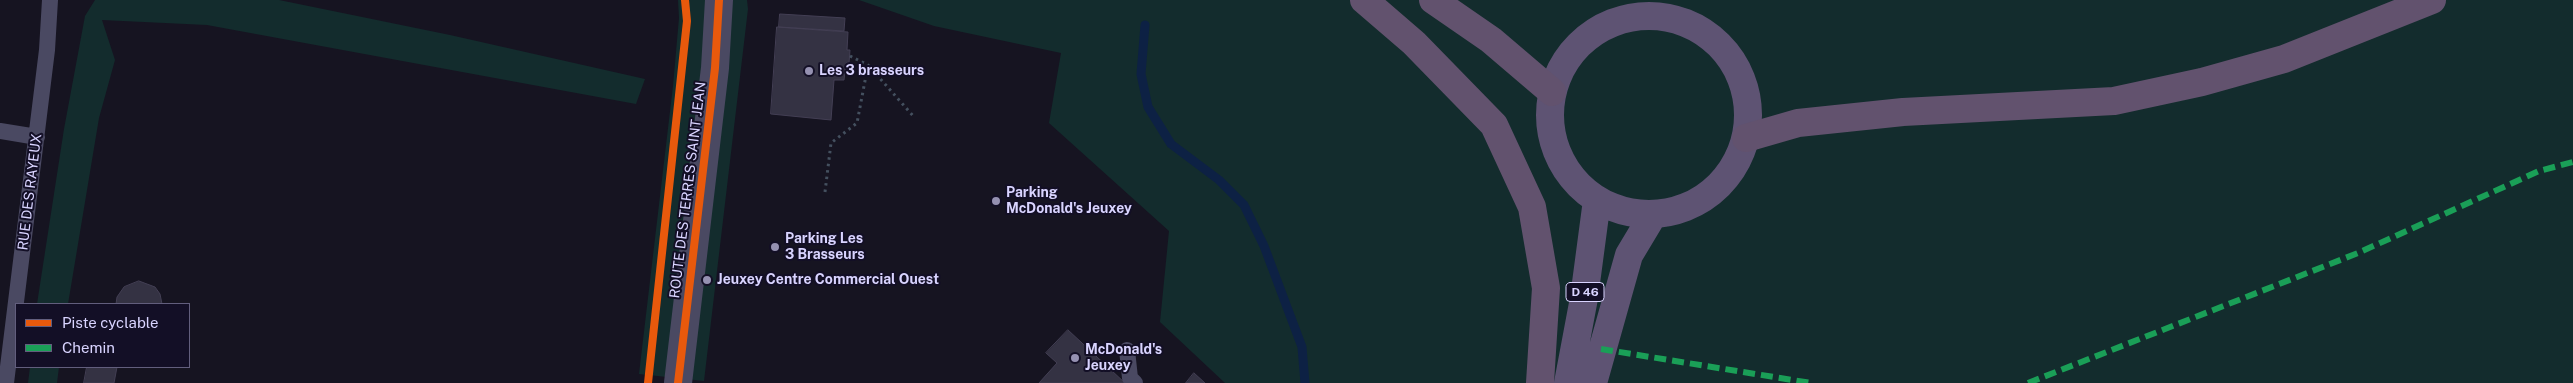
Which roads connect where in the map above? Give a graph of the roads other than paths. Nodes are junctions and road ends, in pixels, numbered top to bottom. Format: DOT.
graph roads {
  1 [pos="50,0"];
  2 [pos="718,0"];
  3 [pos="1364,0"];
  4 [pos="1433,0"];
  5 [pos="2432,0"];
  6 [pos="1630,9"];
  7 [pos="1692,12"];
  8 [pos="1552,92"];
  9 [pos="0,131"];
  10 [pos="36,137"];
  11 [pos="1746,138"];
  12 [pos="1597,200"];
  13 [pos="1653,215"];
  14 [pos="16,303"];
  15 [pos="15,309"];
  16 [pos="1127,350"];
  17 [pos="6,383"];
  18 [pos="678,383"];
  19 [pos="1136,383"];
  20 [pos="1540,383"];
  21 [pos="1568,383"];
  22 [pos="1592,383"];
  1 -- 10 [label="lane, RUE DES RAYEUX"];
  2 -- 18 [label="street, ROUTE DES TERRES SAINT JEAN"];
  3 -- 20 [label="highway"];
  4 -- 8 [label="highway"];
  5 -- 11 [label="highway"];
  6 -- 7 [label="main road"];
  6 -- 8 [label="main road"];
  7 -- 11 [label="main road"];
  8 -- 12 [label="main road"];
  9 -- 10 [label="lane"];
  10 -- 14 [label="lane, RUE DES RAYEUX"];
  11 -- 13 [label="main road"];
  12 -- 13 [label="main road"];
  12 -- 21 [label="main road, D 46"];
  13 -- 22 [label="main road, D 46"];
  15 -- 17 [label="lane, RUE DES RAYEUX"];
  16 -- 19 [label="lane"];
}
